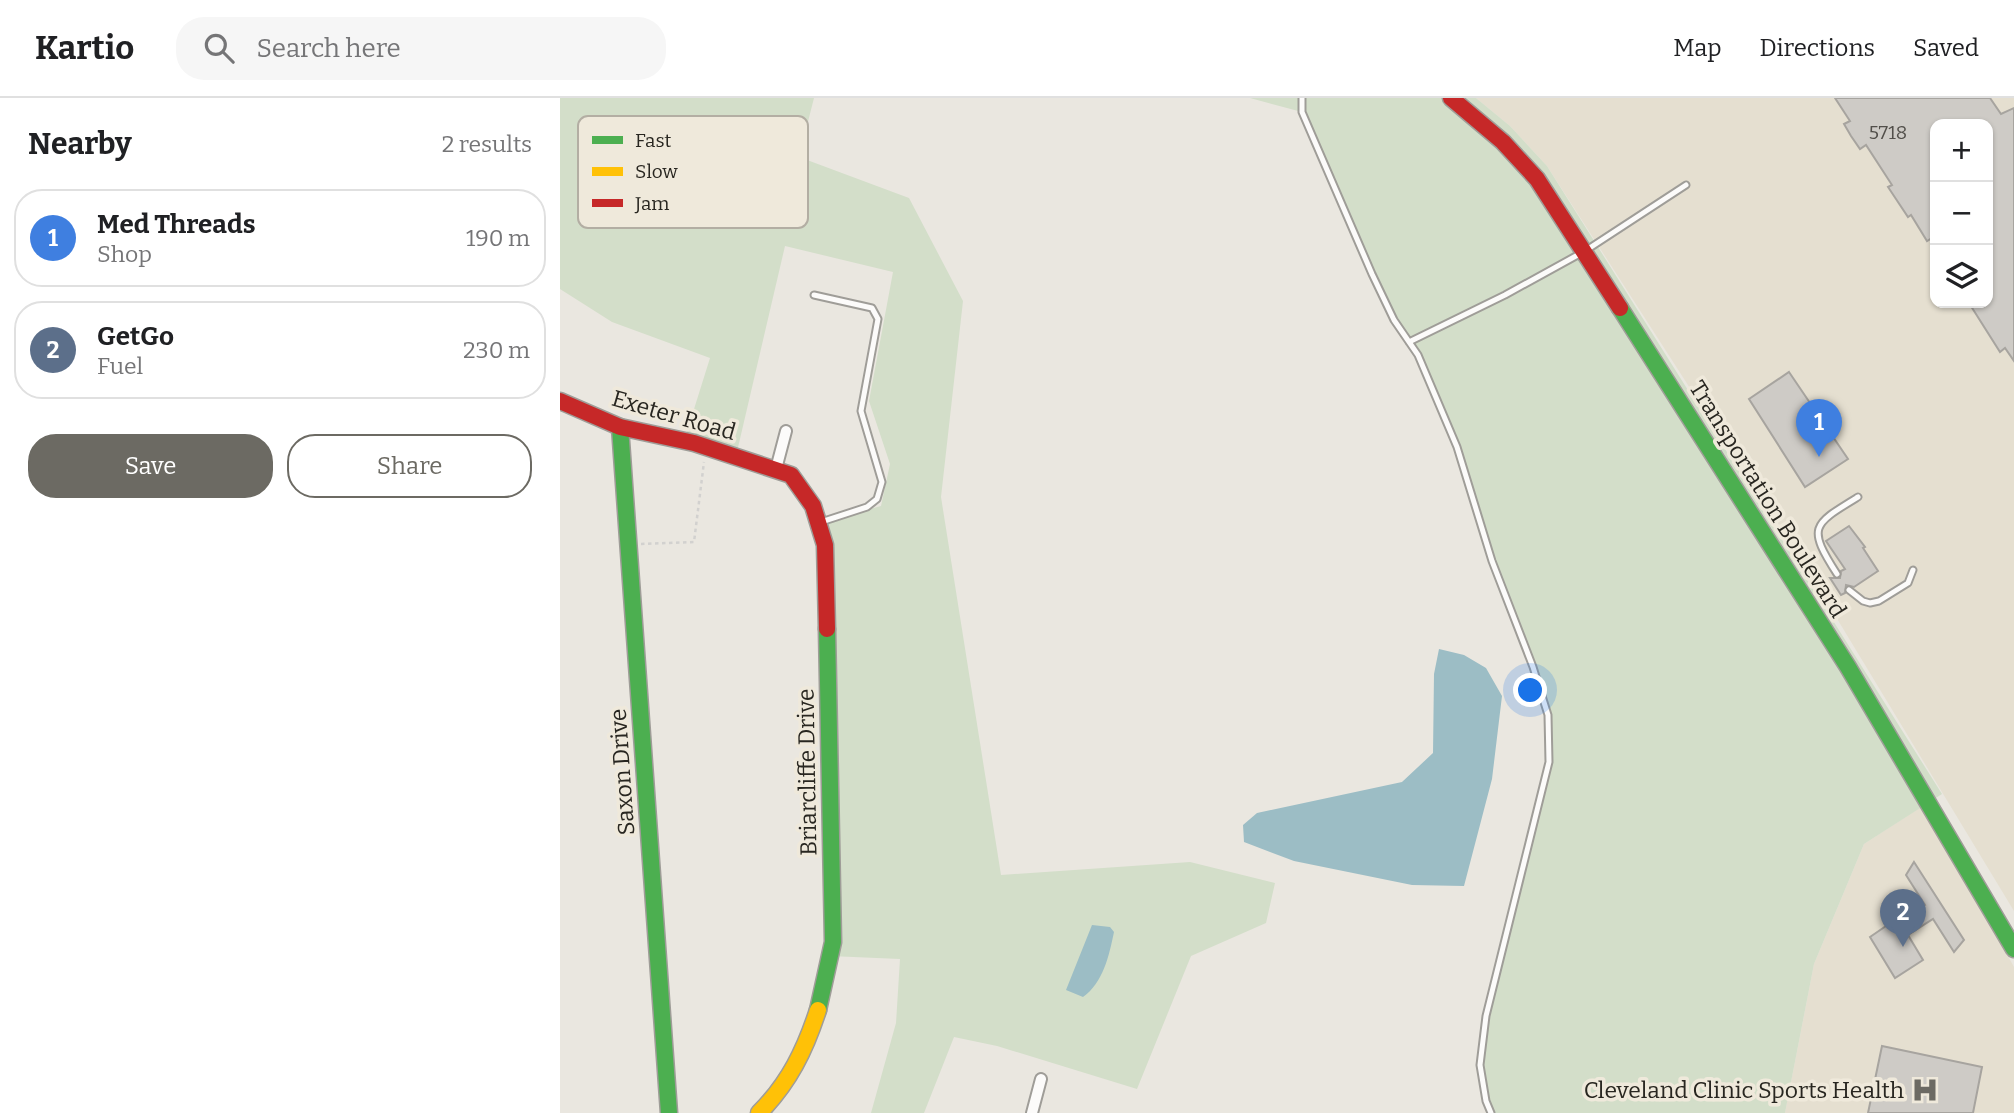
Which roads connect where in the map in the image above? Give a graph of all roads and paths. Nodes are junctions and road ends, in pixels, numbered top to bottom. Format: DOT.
graph roads {
  1 [pos="1302,98"];
  2 [pos="1451,98"];
  3 [pos="1686,185"];
  4 [pos="1585,251"];
  5 [pos="814,295"];
  6 [pos="1409,342"];
  7 [pos="560,401"];
  8 [pos="620,427"];
  9 [pos="786,431"];
  10 [pos="704,462"];
  11 [pos="776,469"];
  12 [pos="1858,497"];
  13 [pos="818,523"];
  14 [pos="639,545"];
  15 [pos="1913,570"];
  16 [pos="1837,574"];
  17 [pos="1849,590"];
  18 [pos="2014,949"];
  19 [pos="1041,1079"];
  20 [pos="669,1113"];
  21 [pos="760,1113"];
  22 [pos="1031,1113"];
  23 [pos="1491,1113"];
  1 -- 6 [label="lane"];
  2 -- 4 [label="street, Transportation Boulevard"];
  3 -- 4 [label="lane"];
  4 -- 6 [label="lane"];
  4 -- 18 [label="street, Transportation Boulevard"];
  5 -- 13 [label="lane"];
  6 -- 23 [label="lane"];
  7 -- 8 [label="street, Exeter Road"];
  8 -- 11 [label="street, Exeter Road"];
  8 -- 20 [label="street, Saxon Drive"];
  9 -- 11 [label="street"];
  10 -- 14 [label="path"];
  11 -- 13 [label="street, Briarcliffe Drive"];
  12 -- 16 [label="lane"];
  13 -- 21 [label="street, Briarcliffe Drive"];
  15 -- 17 [label="lane"];
  19 -- 22 [label="street"];
}
